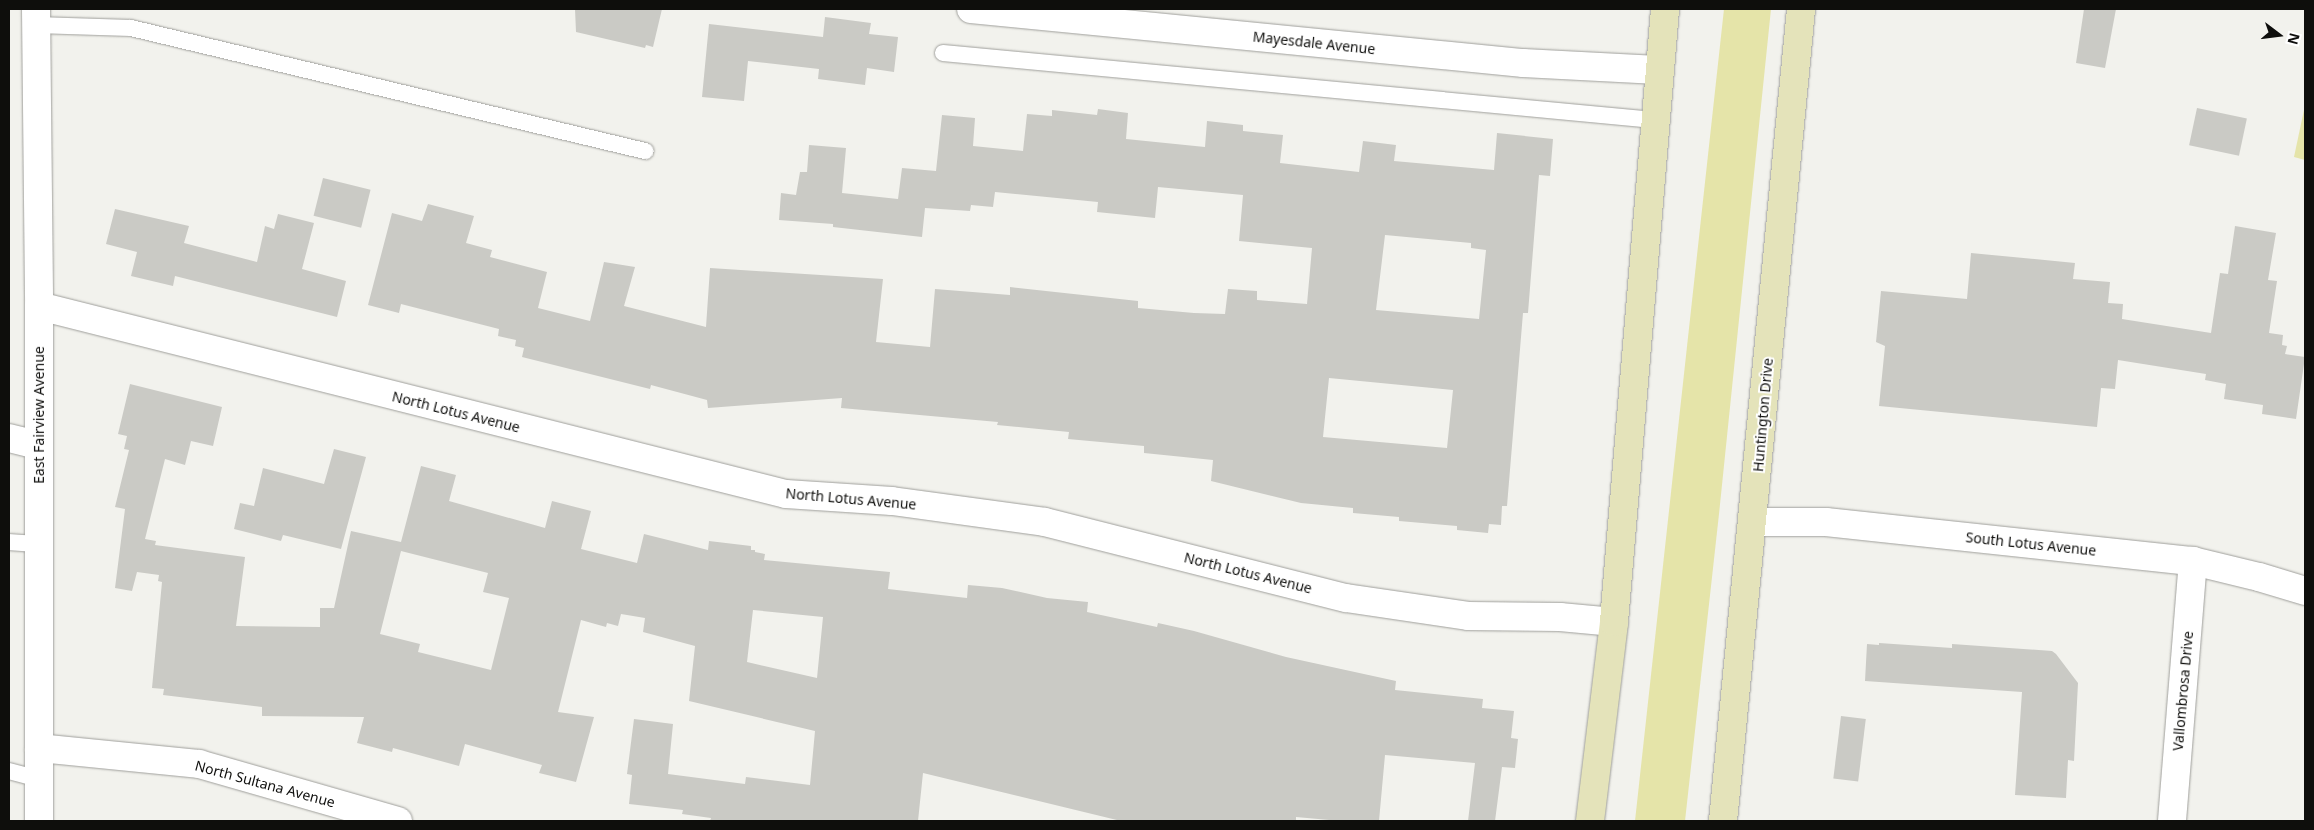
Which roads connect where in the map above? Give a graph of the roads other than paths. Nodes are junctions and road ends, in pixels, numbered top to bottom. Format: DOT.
graph roads {
  1 [pos="971,9"];
  2 [pos="1665,9"];
  3 [pos="1801,9"];
  4 [pos="36,17"];
  5 [pos="943,52"];
  6 [pos="1658,70"];
  7 [pos="1654,120"];
  8 [pos="645,151"];
  9 [pos="39,306"];
  10 [pos="9,438"];
  11 [pos="38,445"];
  12 [pos="1753,522"];
  13 [pos="9,542"];
  14 [pos="38,544"];
  15 [pos="2193,561"];
  16 [pos="2305,591"];
  17 [pos="1614,622"];
  18 [pos="39,748"];
  19 [pos="9,771"];
  20 [pos="39,779"];
  21 [pos="39,821"];
  22 [pos="398,821"];
  23 [pos="1590,821"];
  24 [pos="1723,821"];
  25 [pos="2172,821"];
  1 -- 6 [label="street, Mayesdale Avenue"];
  2 -- 6 [label="main road"];
  3 -- 12 [label="main road, Huntington Drive"];
  4 -- 8 [label="lane"];
  4 -- 9 [label="street, East Fairview Avenue"];
  5 -- 7 [label="lane"];
  6 -- 7 [label="main road"];
  7 -- 17 [label="main road"];
  9 -- 11 [label="street, East Fairview Avenue"];
  9 -- 17 [label="street, North Lotus Avenue"];
  10 -- 11 [label="street"];
  11 -- 14 [label="street, East Fairview Avenue"];
  12 -- 15 [label="street, South Lotus Avenue"];
  12 -- 24 [label="main road, Huntington Drive"];
  13 -- 14 [label="lane"];
  14 -- 18 [label="street, East Fairview Avenue"];
  15 -- 16 [label="street, South Lotus Avenue"];
  15 -- 25 [label="street, Vallombrosa Drive"];
  17 -- 23 [label="main road"];
  18 -- 20 [label="street, East Fairview Avenue"];
  18 -- 22 [label="street, North Sultana Avenue"];
  19 -- 20 [label="lane"];
  20 -- 21 [label="street, East Fairview Avenue"];
}
